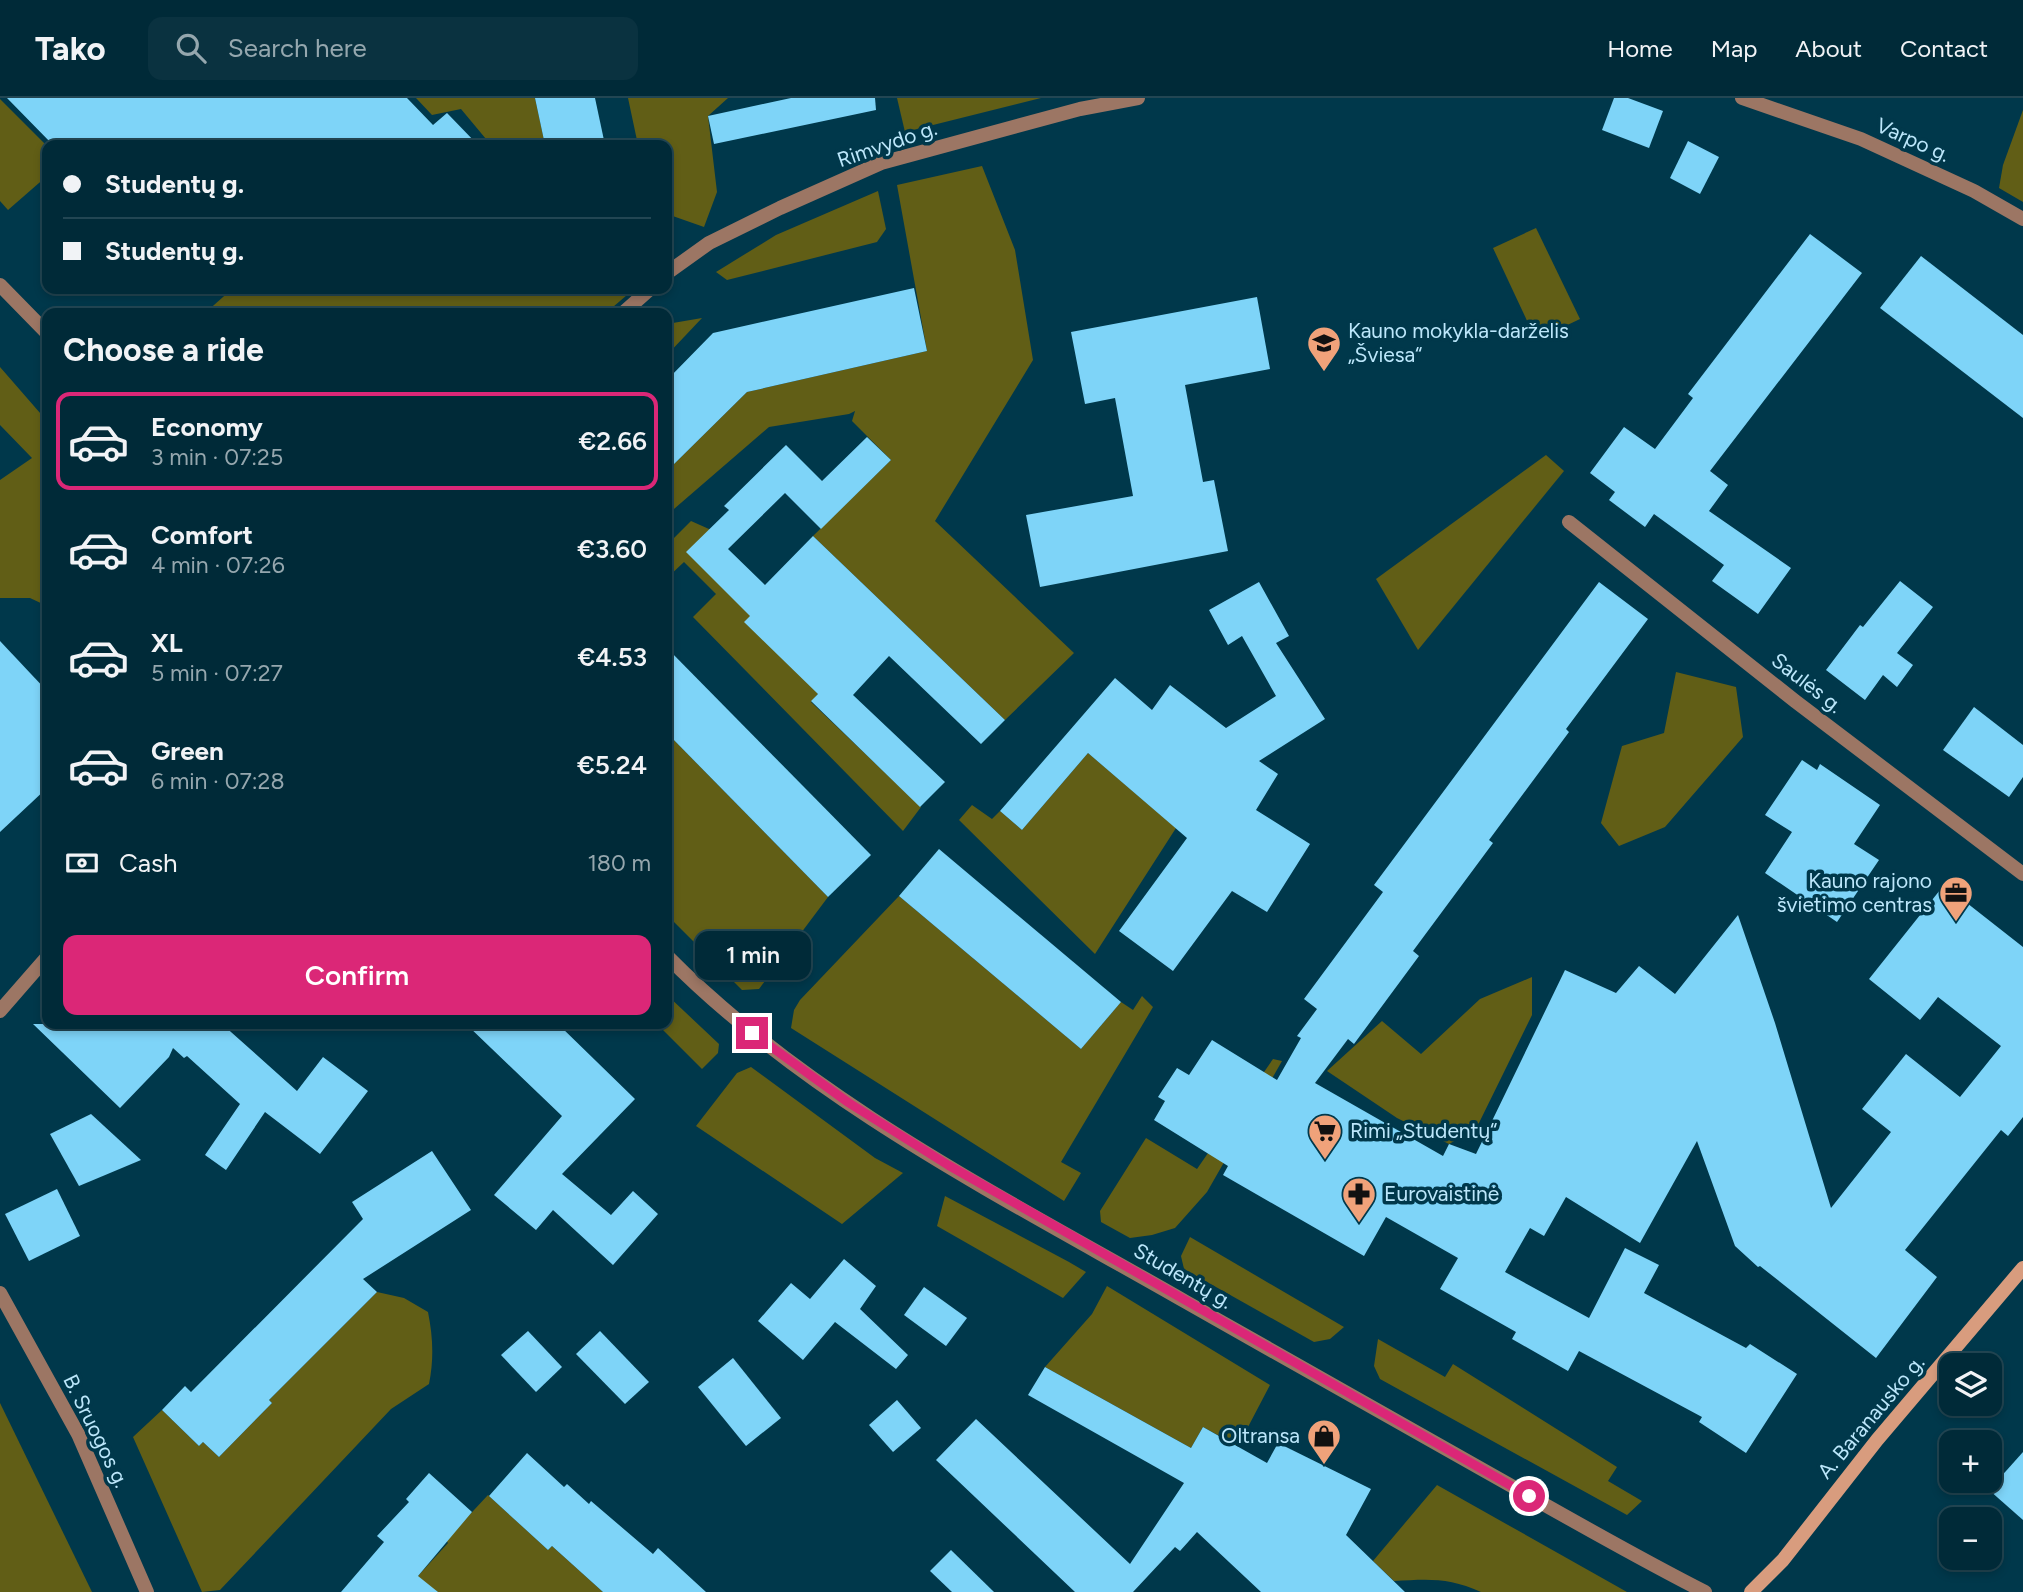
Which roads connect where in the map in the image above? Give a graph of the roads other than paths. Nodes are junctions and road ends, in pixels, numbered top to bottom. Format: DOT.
graph roads {
  1 [pos="1138,98"];
  2 [pos="1742,98"];
  3 [pos="2023,219"];
  4 [pos="672,269"];
  5 [pos="0,285"];
  6 [pos="644,294"];
  7 [pos="629,308"];
  8 [pos="42,328"];
  9 [pos="1569,522"];
  10 [pos="2023,874"];
  11 [pos="672,961"];
  12 [pos="42,963"];
  13 [pos="0,1011"];
  14 [pos="2023,1268"];
  15 [pos="0,1293"];
  16 [pos="147,1592"];
  17 [pos="1705,1592"];
  18 [pos="1751,1592"];
  1 -- 4 [label="street, Rimvydo g."];
  2 -- 3 [label="street, Varpo g."];
  5 -- 8 [label="street"];
  6 -- 7 [label="street"];
  9 -- 10 [label="street, Saulės g."];
  11 -- 17 [label="street, Studentų g."];
  12 -- 13 [label="street"];
  14 -- 18 [label="street, A. Baranausko g."];
  15 -- 16 [label="street, B. Sruogos g."];
}
